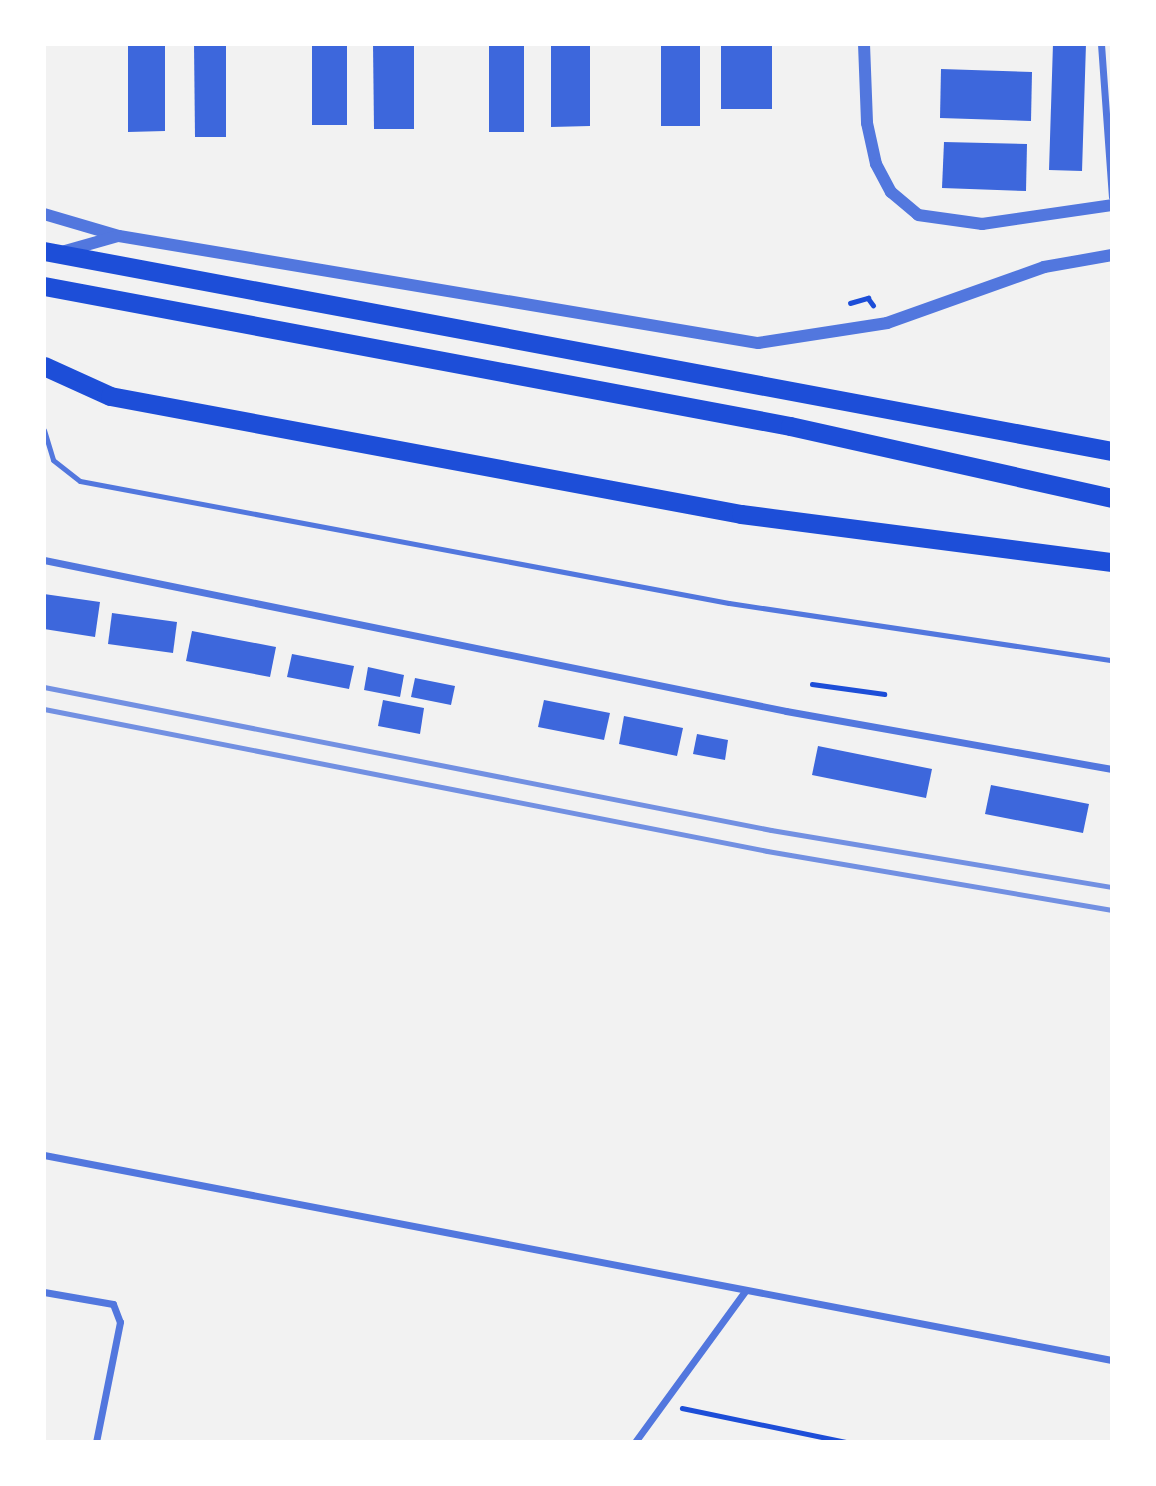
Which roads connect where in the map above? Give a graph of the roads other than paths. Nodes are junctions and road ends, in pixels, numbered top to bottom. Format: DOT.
graph roads {
  1 [pos="864,44"];
  2 [pos="1101,44"];
  3 [pos="1112,197"];
  4 [pos="1112,205"];
  5 [pos="44,214"];
  6 [pos="119,236"];
  7 [pos="44,253"];
  8 [pos="1112,255"];
  9 [pos="44,286"];
  10 [pos="44,366"];
  11 [pos="44,430"];
  12 [pos="1112,451"];
  13 [pos="1112,498"];
  14 [pos="44,561"];
  15 [pos="1112,562"];
  16 [pos="1112,660"];
  17 [pos="1112,769"];
  18 [pos="44,1154"];
  19 [pos="746,1290"];
  20 [pos="44,1292"];
  21 [pos="1112,1360"];
  22 [pos="96,1442"];
  23 [pos="635,1442"];
  1 -- 4 [label="street"];
  2 -- 3 [label="street"];
  5 -- 6 [label="street"];
  6 -- 7 [label="street"];
  6 -- 8 [label="street"];
  7 -- 12 [label="highway"];
  9 -- 13 [label="highway"];
  10 -- 15 [label="highway"];
  11 -- 16 [label="lane"];
  14 -- 17 [label="street"];
  18 -- 19 [label="street"];
  19 -- 21 [label="street"];
  19 -- 23 [label="street"];
  20 -- 22 [label="street"];
}
